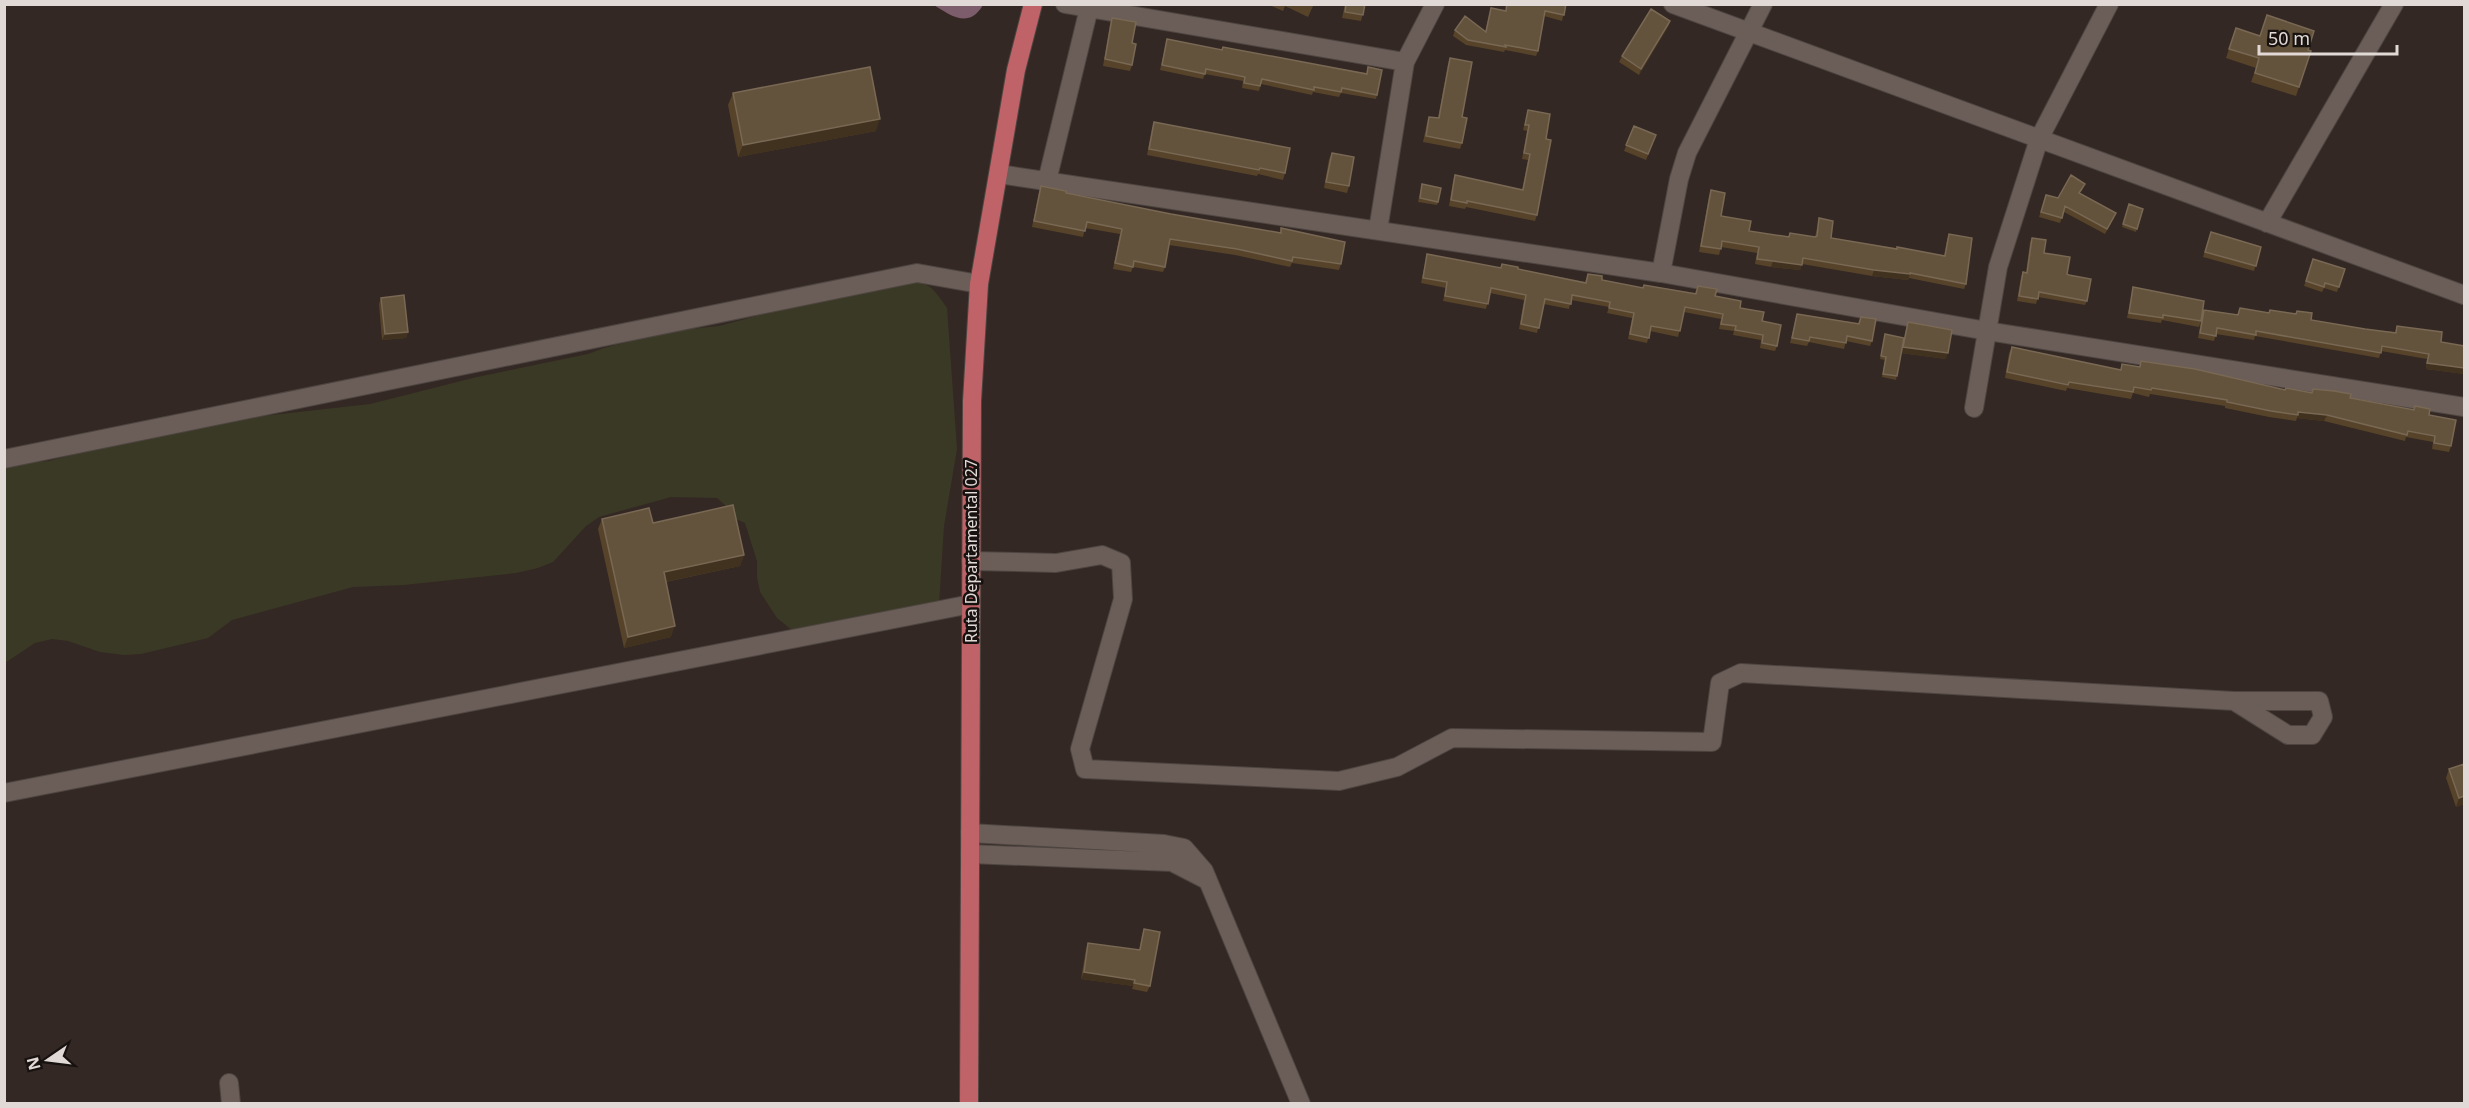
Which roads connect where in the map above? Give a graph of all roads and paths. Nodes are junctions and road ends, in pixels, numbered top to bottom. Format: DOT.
graph roads {
  1 [pos="1033,4"];
  2 [pos="1065,4"];
  3 [pos="1435,4"];
  4 [pos="1673,4"];
  5 [pos="1763,4"];
  6 [pos="2109,4"];
  7 [pos="2394,4"];
  8 [pos="1090,6"];
  9 [pos="1748,32"];
  10 [pos="1405,62"];
  11 [pos="2039,139"];
  12 [pos="999,174"];
  13 [pos="1047,181"];
  14 [pos="2267,223"];
  15 [pos="1378,230"];
  16 [pos="1661,273"];
  17 [pos="979,284"];
  18 [pos="2464,295"];
  19 [pos="1987,331"];
  20 [pos="2464,407"];
  21 [pos="1974,408"];
  22 [pos="4,459"];
  23 [pos="971,561"];
  24 [pos="971,604"];
  25 [pos="2234,701"];
  26 [pos="4,794"];
  27 [pos="970,833"];
  28 [pos="970,854"];
  29 [pos="1208,880"];
  30 [pos="229,1083"];
  31 [pos="231,1104"];
  32 [pos="969,1104"];
  33 [pos="1301,1104"];
  1 -- 12 [label="main road, Ruta Departamental 027"];
  2 -- 8 [label="street"];
  3 -- 10 [label="street"];
  4 -- 9 [label="street"];
  5 -- 9 [label="street"];
  6 -- 11 [label="street"];
  7 -- 14 [label="street"];
  8 -- 10 [label="street"];
  8 -- 13 [label="street"];
  9 -- 11 [label="street"];
  9 -- 16 [label="street"];
  10 -- 15 [label="street"];
  11 -- 14 [label="street"];
  11 -- 19 [label="street"];
  12 -- 13 [label="street"];
  12 -- 17 [label="main road, Ruta Departamental 027"];
  13 -- 15 [label="street"];
  14 -- 18 [label="street"];
  15 -- 16 [label="street"];
  16 -- 19 [label="street"];
  17 -- 22 [label="street"];
  17 -- 23 [label="main road, Ruta Departamental 027"];
  19 -- 20 [label="street"];
  19 -- 21 [label="street"];
  23 -- 24 [label="main road, Ruta Departamental 027"];
  23 -- 25 [label="street"];
  24 -- 26 [label="street"];
  24 -- 27 [label="main road, Ruta Departamental 027"];
  27 -- 28 [label="main road, Ruta Departamental 027"];
  27 -- 29 [label="street"];
  28 -- 29 [label="street"];
  28 -- 32 [label="main road, Ruta Departamental 027"];
  29 -- 33 [label="street"];
  30 -- 31 [label="street"];
}
